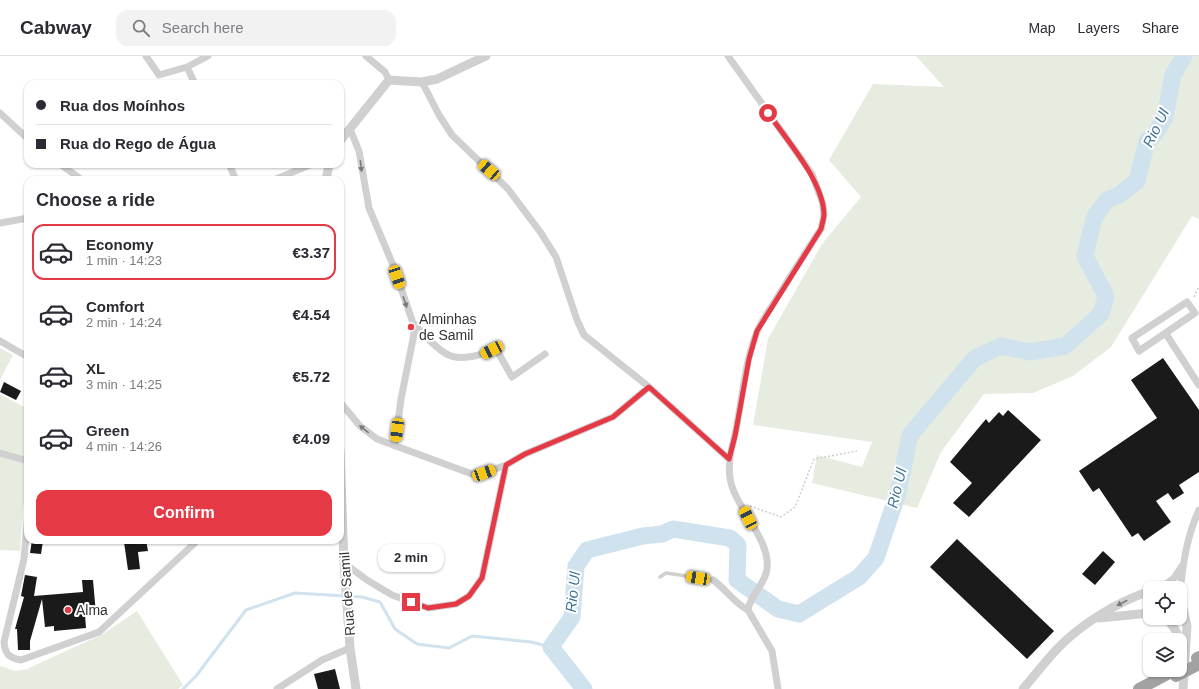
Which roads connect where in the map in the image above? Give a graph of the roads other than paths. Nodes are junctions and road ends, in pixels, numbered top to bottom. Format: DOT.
graph roads {
  1 [pos="146,56"];
  2 [pos="208,56"];
  3 [pos="366,56"];
  4 [pos="486,56"];
  5 [pos="728,56"];
  6 [pos="187,67"];
  7 [pos="193,80"];
  8 [pos="389,80"];
  9 [pos="422,82"];
  10 [pos="0,113"];
  11 [pos="350,129"];
  12 [pos="24,135"];
  13 [pos="344,136"];
  14 [pos="66,168"];
  15 [pos="302,168"];
  16 [pos="76,176"];
  17 [pos="284,176"];
  18 [pos="24,219"];
  19 [pos="0,223"];
  20 [pos="413,323"];
  21 [pos="1166,334"];
  22 [pos="0,342"];
  23 [pos="545,354"];
  24 [pos="24,355"];
  25 [pos="1199,385"];
  26 [pos="649,387"];
  27 [pos="344,407"];
  28 [pos="395,446"];
  29 [pos="0,453"];
  30 [pos="24,459"];
  31 [pos="729,459"];
  32 [pos="506,465"];
  33 [pos="1199,510"];
  34 [pos="25,544"];
  35 [pos="194,544"];
  36 [pos="343,544"];
  37 [pos="344,563"];
  38 [pos="1183,564"];
  39 [pos="660,577"];
  40 [pos="713,580"];
  41 [pos="1169,581"];
  42 [pos="1182,581"];
  43 [pos="1143,594"];
  44 [pos="748,610"];
  45 [pos="1143,613"];
  46 [pos="1096,619"];
  47 [pos="350,648"];
  48 [pos="1198,660"];
  49 [pos="1187,664"];
  50 [pos="1161,677"];
  51 [pos="1166,677"];
  52 [pos="1181,677"];
  53 [pos="277,689"];
  54 [pos="356,689"];
  55 [pos="778,689"];
  56 [pos="1023,689"];
  57 [pos="1139,689"];
  58 [pos="1150,689"];
  59 [pos="1184,689"];
  1 -- 6 [label="street"];
  2 -- 6 [label="street"];
  3 -- 8 [label="street"];
  4 -- 9 [label="street"];
  5 -- 31 [label="street"];
  6 -- 7 [label="street"];
  8 -- 9 [label="street"];
  8 -- 11 [label="street"];
  9 -- 26 [label="street"];
  10 -- 12 [label="street"];
  11 -- 13 [label="street"];
  11 -- 20 [label="street, one-way"];
  14 -- 16 [label="street"];
  15 -- 17 [label="street"];
  18 -- 19 [label="street"];
  20 -- 23 [label="street"];
  20 -- 28 [label="street"];
  21 -- 21 [label="street"];
  21 -- 25 [label="street"];
  22 -- 24 [label="street"];
  26 -- 31 [label="street"];
  26 -- 32 [label="street"];
  28 -- 27 [label="street, one-way"];
  28 -- 32 [label="street"];
  29 -- 30 [label="street"];
  31 -- 44 [label="street"];
  32 -- 37 [label="street"];
  33 -- 38 [label="street"];
  34 -- 35 [label="street"];
  36 -- 37 [label="street, Rua de Samil"];
  37 -- 47 [label="street, Rua de Samil"];
  38 -- 41 [label="street"];
  38 -- 42 [label="street"];
  39 -- 40 [label="lane"];
  40 -- 44 [label="street"];
  43 -- 46 [label="street, one-way"];
  44 -- 55 [label="street"];
  45 -- 46 [label="street"];
  46 -- 56 [label="street"];
  47 -- 53 [label="street"];
  47 -- 54 [label="street, Rua de Samil"];
  48 -- 49 [label="highway, bridge"];
  50 -- 57 [label="highway"];
  51 -- 58 [label="highway"];
  52 -- 59 [label="street"];
}
